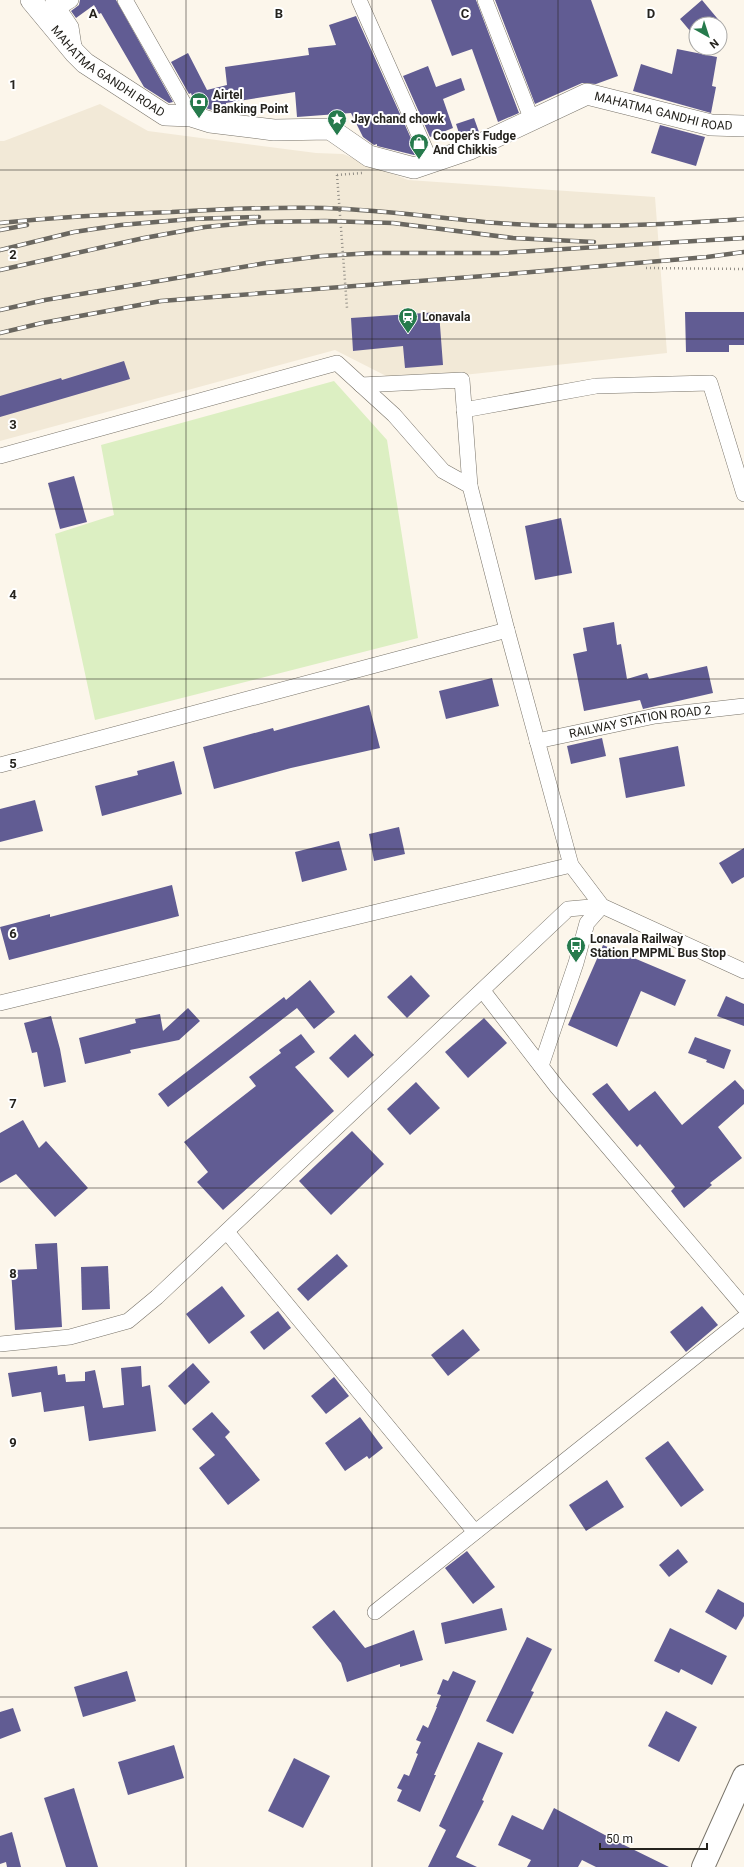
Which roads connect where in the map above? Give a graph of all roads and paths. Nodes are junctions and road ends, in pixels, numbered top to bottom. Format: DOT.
graph roads {
  1 [pos="31,0"];
  2 [pos="71,0"];
  3 [pos="125,0"];
  4 [pos="360,0"];
  5 [pos="486,0"];
  6 [pos="56,4"];
  7 [pos="74,53"];
  8 [pos="191,116"];
  9 [pos="532,120"];
  10 [pos="744,126"];
  11 [pos="431,162"];
  12 [pos="369,172"];
  13 [pos="646,268"];
  14 [pos="744,269"];
  15 [pos="347,308"];
  16 [pos="361,385"];
  17 [pos="464,410"];
  18 [pos="0,456"];
  19 [pos="470,486"];
  20 [pos="744,494"];
  21 [pos="507,630"];
  22 [pos="744,706"];
  23 [pos="537,741"];
  24 [pos="0,765"];
  25 [pos="571,865"];
  26 [pos="602,906"];
  27 [pos="744,971"];
  28 [pos="482,991"];
  29 [pos="0,1003"];
  30 [pos="541,1066"];
  31 [pos="227,1232"];
  32 [pos="744,1307"];
  33 [pos="744,1318"];
  34 [pos="0,1344"];
  35 [pos="475,1532"];
  36 [pos="375,1612"];
  37 [pos="744,1776"];
  38 [pos="744,1810"];
  39 [pos="703,1867"];
  40 [pos="719,1867"];
  1 -- 7 [label="main road, MAHATMA GANDHI ROAD"];
  2 -- 6 [label="street"];
  3 -- 8 [label="street"];
  4 -- 11 [label="street"];
  5 -- 9 [label="street"];
  6 -- 7 [label="street"];
  7 -- 8 [label="main road, MAHATMA GANDHI ROAD"];
  8 -- 11 [label="main road, MAHATMA GANDHI ROAD"];
  9 -- 10 [label="main road, MAHATMA GANDHI ROAD"];
  9 -- 11 [label="main road, MAHATMA GANDHI ROAD"];
  12 -- 15 [label="path, bridge"];
  13 -- 14 [label="path"];
  16 -- 17 [label="street"];
  16 -- 18 [label="street"];
  16 -- 19 [label="street"];
  17 -- 19 [label="street"];
  17 -- 20 [label="street"];
  19 -- 21 [label="street"];
  21 -- 23 [label="street"];
  21 -- 24 [label="street"];
  22 -- 23 [label="street, RAILWAY STATION ROAD 2"];
  23 -- 25 [label="street"];
  25 -- 26 [label="street"];
  25 -- 29 [label="street"];
  26 -- 27 [label="street"];
  26 -- 28 [label="street"];
  26 -- 30 [label="street"];
  28 -- 30 [label="street"];
  28 -- 31 [label="street"];
  30 -- 32 [label="street"];
  31 -- 34 [label="street"];
  31 -- 35 [label="street"];
  33 -- 35 [label="street"];
  35 -- 36 [label="street"];
  37 -- 39 [label="highway"];
  38 -- 40 [label="highway"];
}
